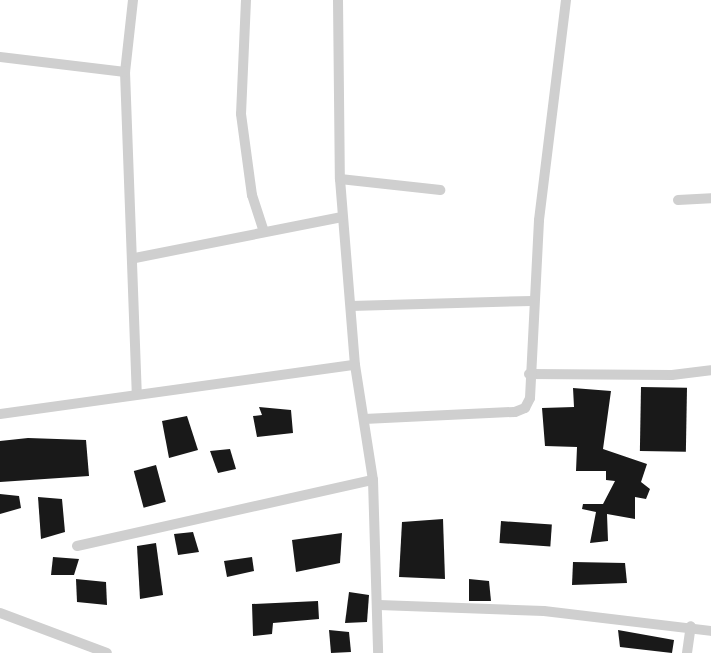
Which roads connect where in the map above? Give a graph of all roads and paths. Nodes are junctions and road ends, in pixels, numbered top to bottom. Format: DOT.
graph roads {
  1 [pos="133,0"];
  2 [pos="246,0"];
  3 [pos="338,0"];
  4 [pos="566,0"];
  5 [pos="0,57"];
  6 [pos="125,72"];
  7 [pos="340,179"];
  8 [pos="440,190"];
  9 [pos="711,198"];
  10 [pos="678,200"];
  11 [pos="342,217"];
  12 [pos="264,232"];
  13 [pos="135,258"];
  14 [pos="532,301"];
  15 [pos="351,306"];
  16 [pos="355,365"];
  17 [pos="711,370"];
  18 [pos="529,374"];
  19 [pos="137,394"];
  20 [pos="0,414"];
  21 [pos="364,419"];
  22 [pos="373,480"];
  23 [pos="77,546"];
  24 [pos="379,605"];
  25 [pos="0,614"];
  26 [pos="691,626"];
  27 [pos="711,631"];
  28 [pos="107,653"];
  29 [pos="378,653"];
  30 [pos="687,653"];
  1 -- 6 [label="street"];
  2 -- 12 [label="street"];
  3 -- 7 [label="street"];
  4 -- 14 [label="street"];
  5 -- 6 [label="street"];
  6 -- 13 [label="street"];
  7 -- 8 [label="street"];
  7 -- 11 [label="street"];
  9 -- 10 [label="street"];
  11 -- 12 [label="street"];
  11 -- 15 [label="street"];
  12 -- 13 [label="street"];
  13 -- 19 [label="street"];
  14 -- 15 [label="street"];
  14 -- 18 [label="street"];
  15 -- 16 [label="street"];
  16 -- 19 [label="street"];
  16 -- 21 [label="street"];
  17 -- 18 [label="street"];
  18 -- 21 [label="street"];
  19 -- 20 [label="street"];
  21 -- 22 [label="street"];
  22 -- 23 [label="street"];
  22 -- 24 [label="street"];
  24 -- 26 [label="street"];
  24 -- 29 [label="street"];
  25 -- 28 [label="street"];
  26 -- 27 [label="street"];
  26 -- 30 [label="street"];
}
